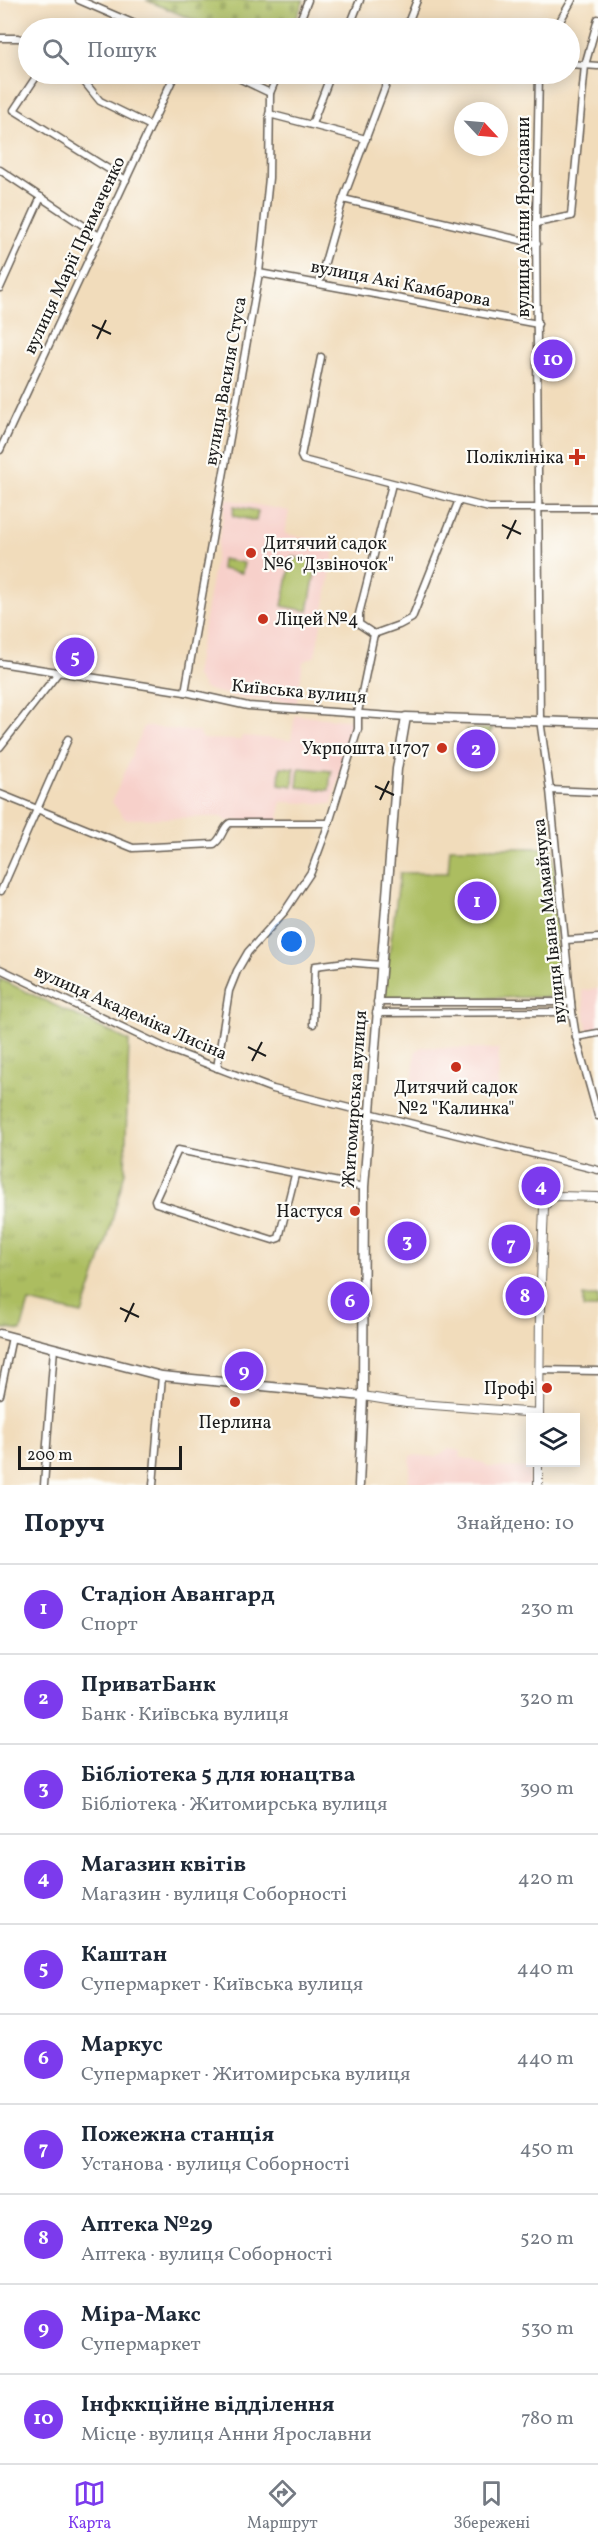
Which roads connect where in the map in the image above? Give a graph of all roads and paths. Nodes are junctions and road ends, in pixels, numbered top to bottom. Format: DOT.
graph roads {
  1 [pos="79,0"];
  2 [pos="308,0"];
  3 [pos="360,0"];
  4 [pos="417,0"];
  5 [pos="572,0"];
  6 [pos="121,18"];
  7 [pos="301,18"];
  8 [pos="353,18"];
  9 [pos="410,18"];
  10 [pos="562,18"];
  11 [pos="598,20"];
  12 [pos="0,38"];
  13 [pos="18,38"];
  14 [pos="580,65"];
  15 [pos="585,65"];
  16 [pos="598,66"];
  17 [pos="31,84"];
  18 [pos="86,84"];
  19 [pos="170,84"];
  20 [pos="251,84"];
  21 [pos="274,84"];
  22 [pos="327,84"];
  23 [pos="386,84"];
  24 [pos="539,84"];
  25 [pos="270,93"];
  26 [pos="270,114"];
  27 [pos="312,124"];
  28 [pos="151,126"];
  29 [pos="366,139"];
  30 [pos="0,170"];
  31 [pos="126,180"];
  32 [pos="40,197"];
  33 [pos="343,199"];
  34 [pos="536,223"];
  35 [pos="99,236"];
  36 [pos="537,244"];
  37 [pos="259,273"];
  38 [pos="319,283"];
  39 [pos="0,288"];
  40 [pos="538,324"];
  41 [pos="321,357"];
  42 [pos="0,450"];
  43 [pos="392,484"];
  44 [pos="459,500"];
  45 [pos="540,508"];
  46 [pos="598,508"];
  47 [pos="374,634"];
  48 [pos="0,663"];
  49 [pos="58,673"];
  50 [pos="185,692"];
  51 [pos="358,712"];
  52 [pos="406,717"];
  53 [pos="540,720"];
  54 [pos="598,723"];
  55 [pos="68,739"];
  56 [pos="0,747"];
  57 [pos="550,790"];
  58 [pos="598,792"];
  59 [pos="0,794"];
  60 [pos="38,809"];
  61 [pos="329,823"];
  62 [pos="2,891"];
  63 [pos="598,938"];
  64 [pos="566,940"];
  65 [pos="381,965"];
  66 [pos="0,969"];
  67 [pos="377,1002"];
  68 [pos="572,1002"];
  69 [pos="572,1012"];
  70 [pos="376,1013"];
  71 [pos="313,1024"];
  72 [pos="598,1034"];
  73 [pos="576,1037"];
  74 [pos="217,1068"];
  75 [pos="369,1112"];
  76 [pos="598,1116"];
  77 [pos="598,1170"];
  78 [pos="295,1175"];
  79 [pos="363,1187"];
  80 [pos="598,1197"];
  81 [pos="0,1334"];
  82 [pos="12,1337"];
  83 [pos="54,1348"];
  84 [pos="539,1370"];
  85 [pos="598,1371"];
  86 [pos="162,1376"];
  87 [pos="0,1395"];
  88 [pos="363,1396"];
  89 [pos="539,1413"];
  90 [pos="526,1414"];
  91 [pos="538,1467"];
  92 [pos="44,1485"];
  93 [pos="153,1485"];
  94 [pos="359,1485"];
  95 [pos="538,1485"];
  1 -- 6 [label="street"];
  2 -- 7 [label="street"];
  3 -- 8 [label="street"];
  4 -- 9 [label="street"];
  5 -- 10 [label="street"];
  11 -- 15 [label="street"];
  12 -- 13 [label="street"];
  14 -- 15 [label="street"];
  15 -- 16 [label="street"];
  15 -- 34 [label="street"];
  17 -- 31 [label="street"];
  18 -- 28 [label="street"];
  19 -- 28 [label="street, вулиця Марії Примаченко"];
  20 -- 25 [label="street"];
  21 -- 25 [label="street, вулиця Василя Стуса"];
  22 -- 27 [label="street"];
  23 -- 29 [label="street"];
  24 -- 34 [label="street, вулиця Анни Ярославни"];
  25 -- 26 [label="street, вулиця Василя Стуса"];
  26 -- 27 [label="street"];
  26 -- 37 [label="street, вулиця Василя Стуса"];
  27 -- 29 [label="street"];
  28 -- 31 [label="street, вулиця Марії Примаченко"];
  29 -- 33 [label="street"];
  30 -- 32 [label="street"];
  31 -- 35 [label="street, вулиця Марії Примаченко"];
  32 -- 35 [label="street"];
  32 -- 39 [label="street"];
  33 -- 36 [label="street"];
  33 -- 38 [label="street"];
  34 -- 36 [label="street, вулиця Анни Ярославни"];
  35 -- 42 [label="street, вулиця Марії Примаченко"];
  36 -- 40 [label="street, вулиця Анни Ярославни"];
  37 -- 38 [label="street, вулиця Акі Камбарова"];
  37 -- 50 [label="street, вулиця Василя Стуса"];
  38 -- 40 [label="street, вулиця Акі Камбарова"];
  40 -- 45 [label="street, вулиця Анни Ярославни"];
  41 -- 43 [label="street"];
  43 -- 44 [label="street"];
  43 -- 47 [label="street"];
  44 -- 45 [label="street"];
  44 -- 47 [label="street"];
  45 -- 46 [label="street"];
  45 -- 53 [label="street, вулиця Анни Ярославни"];
  47 -- 51 [label="street"];
  48 -- 49 [label="street, Київська вулиця"];
  49 -- 50 [label="street, Київська вулиця"];
  49 -- 56 [label="street"];
  50 -- 51 [label="street, Київська вулиця"];
  51 -- 52 [label="street, Київська вулиця"];
  51 -- 61 [label="street"];
  52 -- 53 [label="main road, Київська вулиця"];
  52 -- 65 [label="main road, Житомирська вулиця"];
  53 -- 54 [label="main road, Київська вулиця"];
  53 -- 57 [label="street, вулиця Івана Мамайчука"];
  55 -- 60 [label="street"];
  57 -- 58 [label="street"];
  57 -- 64 [label="street, вулиця Івана Мамайчука"];
  59 -- 60 [label="street"];
  60 -- 61 [label="street"];
  60 -- 62 [label="street"];
  61 -- 74 [label="street"];
  63 -- 64 [label="street"];
  64 -- 68 [label="street, вулиця Івана Мамайчука"];
  65 -- 67 [label="main road, Житомирська вулиця"];
  65 -- 71 [label="street"];
  66 -- 74 [label="street, вулиця Академіка Лисіна"];
  67 -- 68 [label="street"];
  67 -- 70 [label="main road, Житомирська вулиця"];
  68 -- 69 [label="street, вулиця Івана Мамайчука"];
  69 -- 70 [label="street"];
  69 -- 73 [label="street, вулиця Івана Мамайчука"];
  70 -- 75 [label="main road, Житомирська вулиця"];
  72 -- 73 [label="street"];
  73 -- 76 [label="street, вулиця Івана Мамайчука"];
  74 -- 75 [label="street, вулиця Академіка Лисіна"];
  75 -- 77 [label="street, вулиця Академіка Лисіна"];
  75 -- 79 [label="main road, Житомирська вулиця"];
  78 -- 78 [label="street"];
  78 -- 79 [label="street"];
  79 -- 88 [label="main road, Житомирська вулиця"];
  80 -- 84 [label="street"];
  81 -- 82 [label="main road"];
  82 -- 83 [label="main road"];
  82 -- 87 [label="street"];
  83 -- 86 [label="main road"];
  83 -- 92 [label="street"];
  84 -- 85 [label="street"];
  84 -- 89 [label="street"];
  86 -- 88 [label="main road"];
  86 -- 93 [label="street"];
  88 -- 90 [label="street"];
  88 -- 94 [label="main road, Житомирська вулиця"];
  91 -- 95 [label="street"];
}
